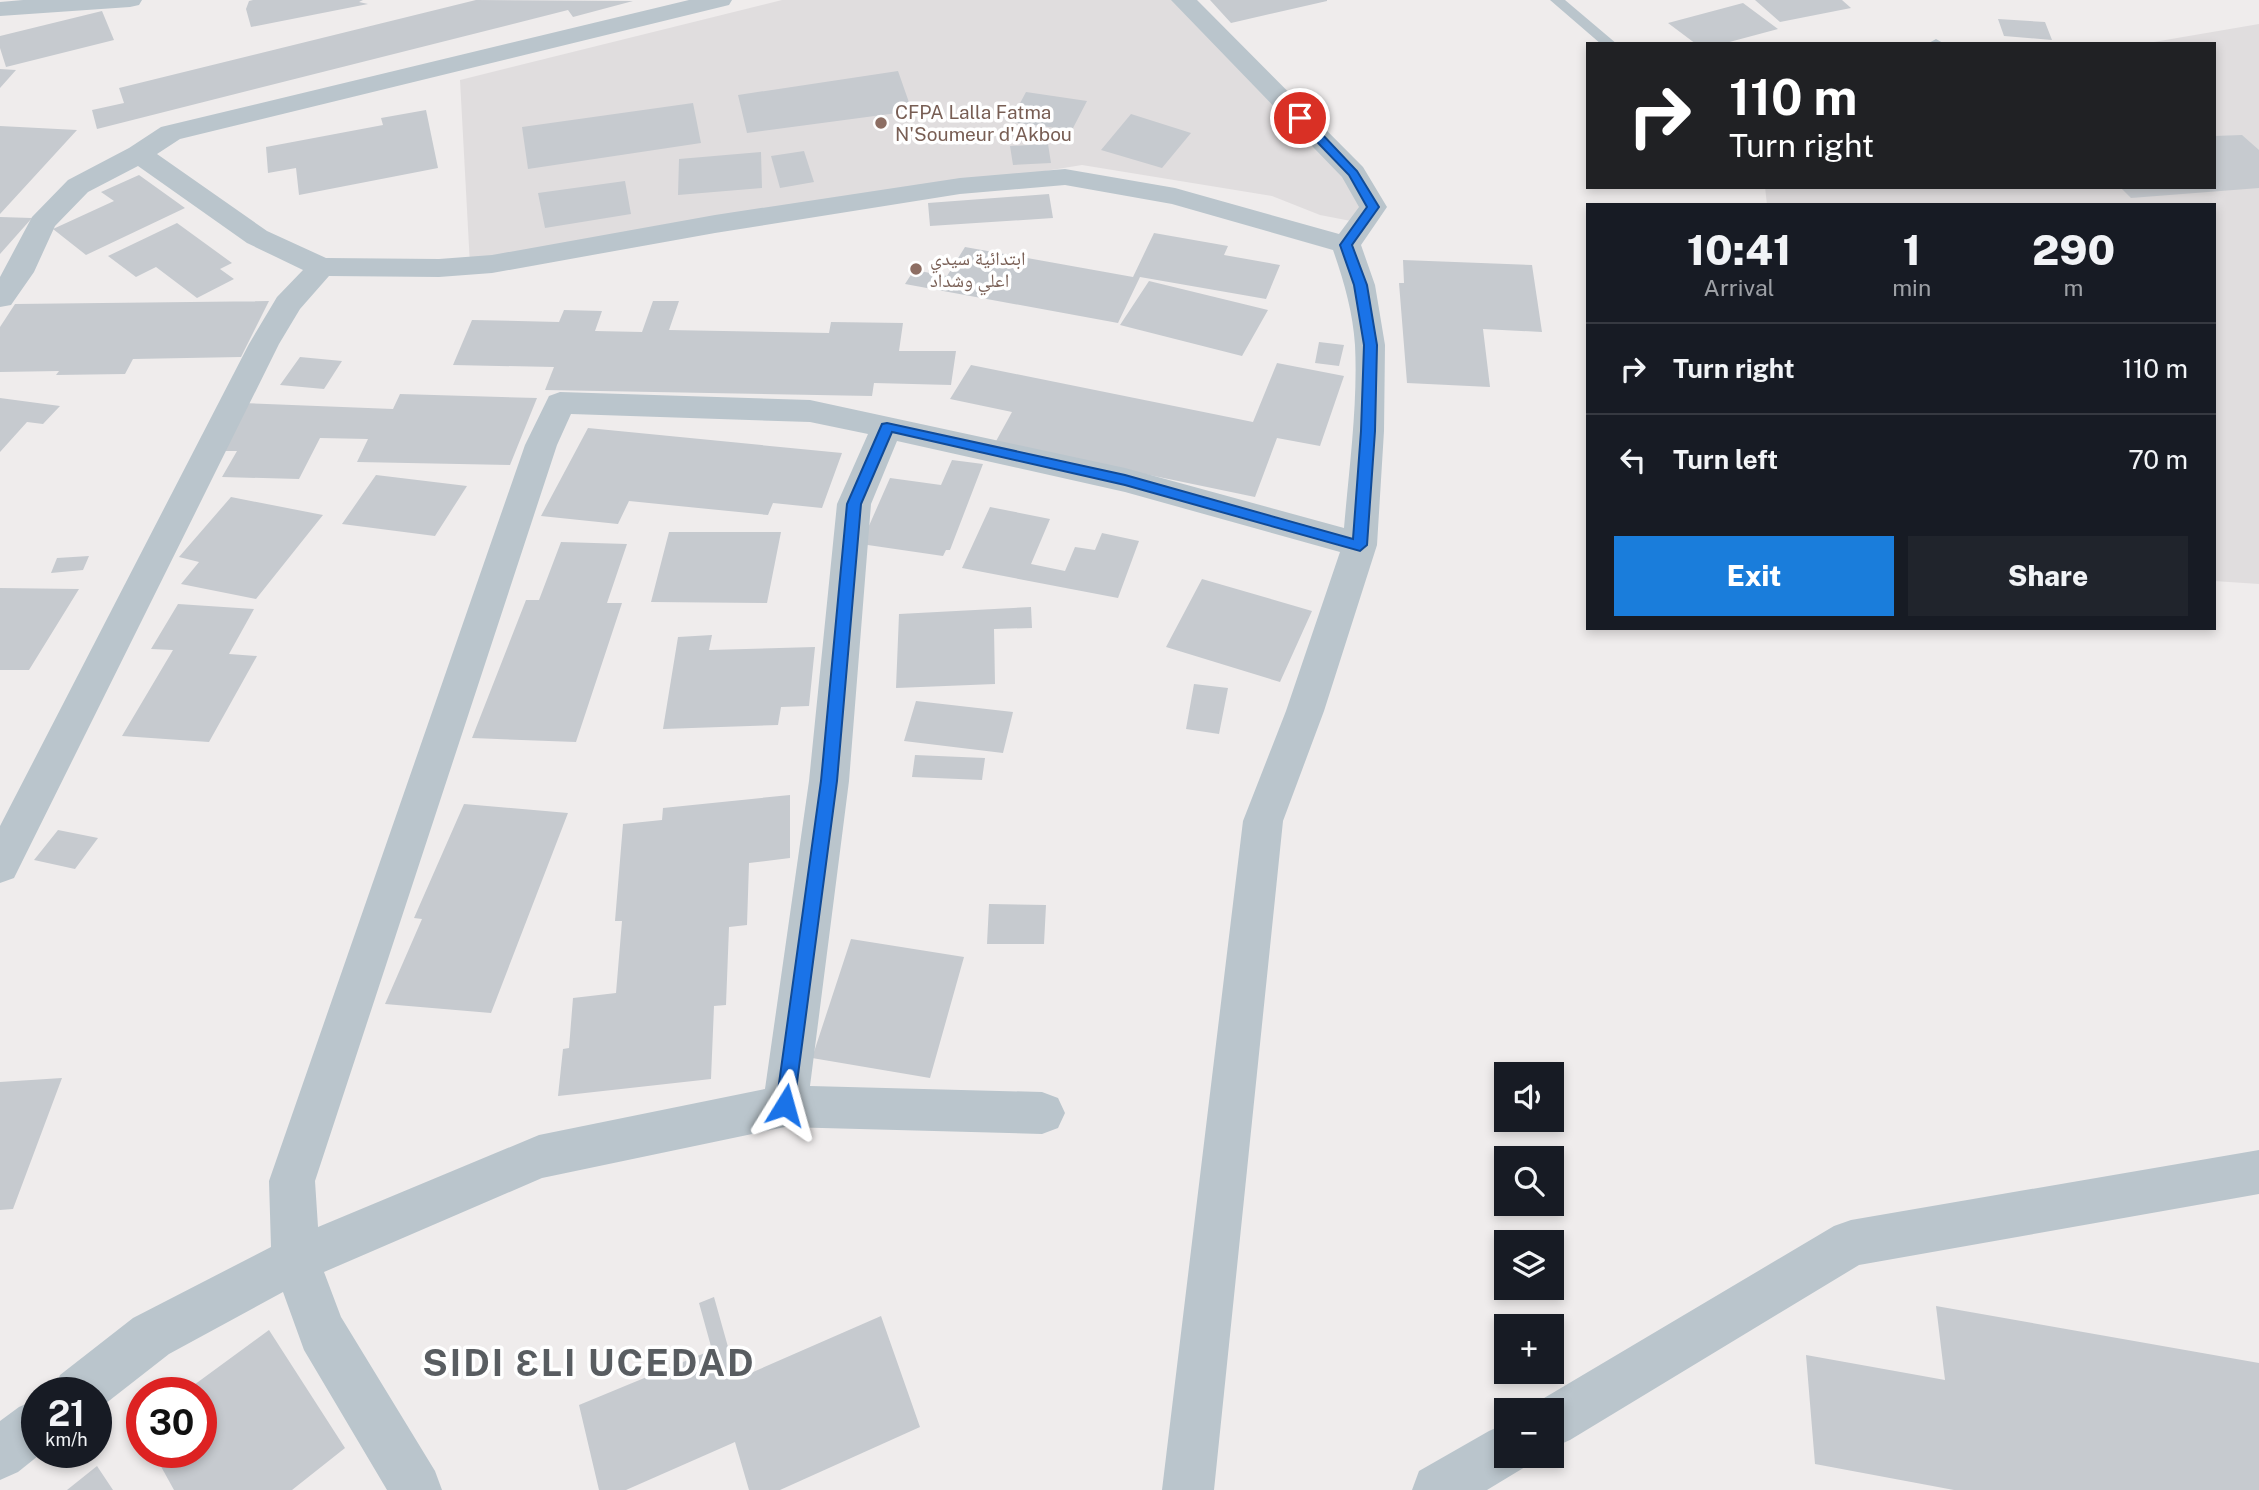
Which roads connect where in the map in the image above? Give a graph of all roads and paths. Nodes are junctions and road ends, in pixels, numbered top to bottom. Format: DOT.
graph roads {
  1 [pos="130,0"];
  2 [pos="720,0"];
  3 [pos="1183,0"];
  4 [pos="1558,0"];
  5 [pos="0,9"];
  6 [pos="1608,42"];
  7 [pos="139,154"];
  8 [pos="1346,245"];
  9 [pos="321,267"];
  10 [pos="9,272"];
  11 [pos="0,298"];
  12 [pos="887,427"];
  13 [pos="1360,545"];
  14 [pos="0,866"];
  15 [pos="785,1105"];
  16 [pos="1042,1113"];
  17 [pos="2259,1172"];
  18 [pos="295,1260"];
  19 [pos="98,1377"];
  20 [pos="1564,1415"];
  21 [pos="21,1438"];
  22 [pos="0,1454"];
  23 [pos="1494,1457"];
  24 [pos="416,1490"];
  25 [pos="1188,1490"];
  26 [pos="1438,1490"];
  1 -- 5 [label="street"];
  2 -- 7 [label="street"];
  3 -- 8 [label="street"];
  4 -- 6 [label="lane"];
  7 -- 9 [label="street"];
  7 -- 10 [label="street"];
  8 -- 9 [label="street"];
  8 -- 13 [label="street"];
  9 -- 14 [label="street"];
  10 -- 11 [label="street"];
  12 -- 13 [label="street"];
  12 -- 15 [label="street"];
  12 -- 18 [label="street"];
  13 -- 25 [label="street"];
  15 -- 16 [label="street"];
  15 -- 18 [label="street"];
  17 -- 20 [label="street"];
  18 -- 19 [label="street"];
  18 -- 24 [label="street"];
  21 -- 22 [label="street"];
  23 -- 26 [label="street"];
}
